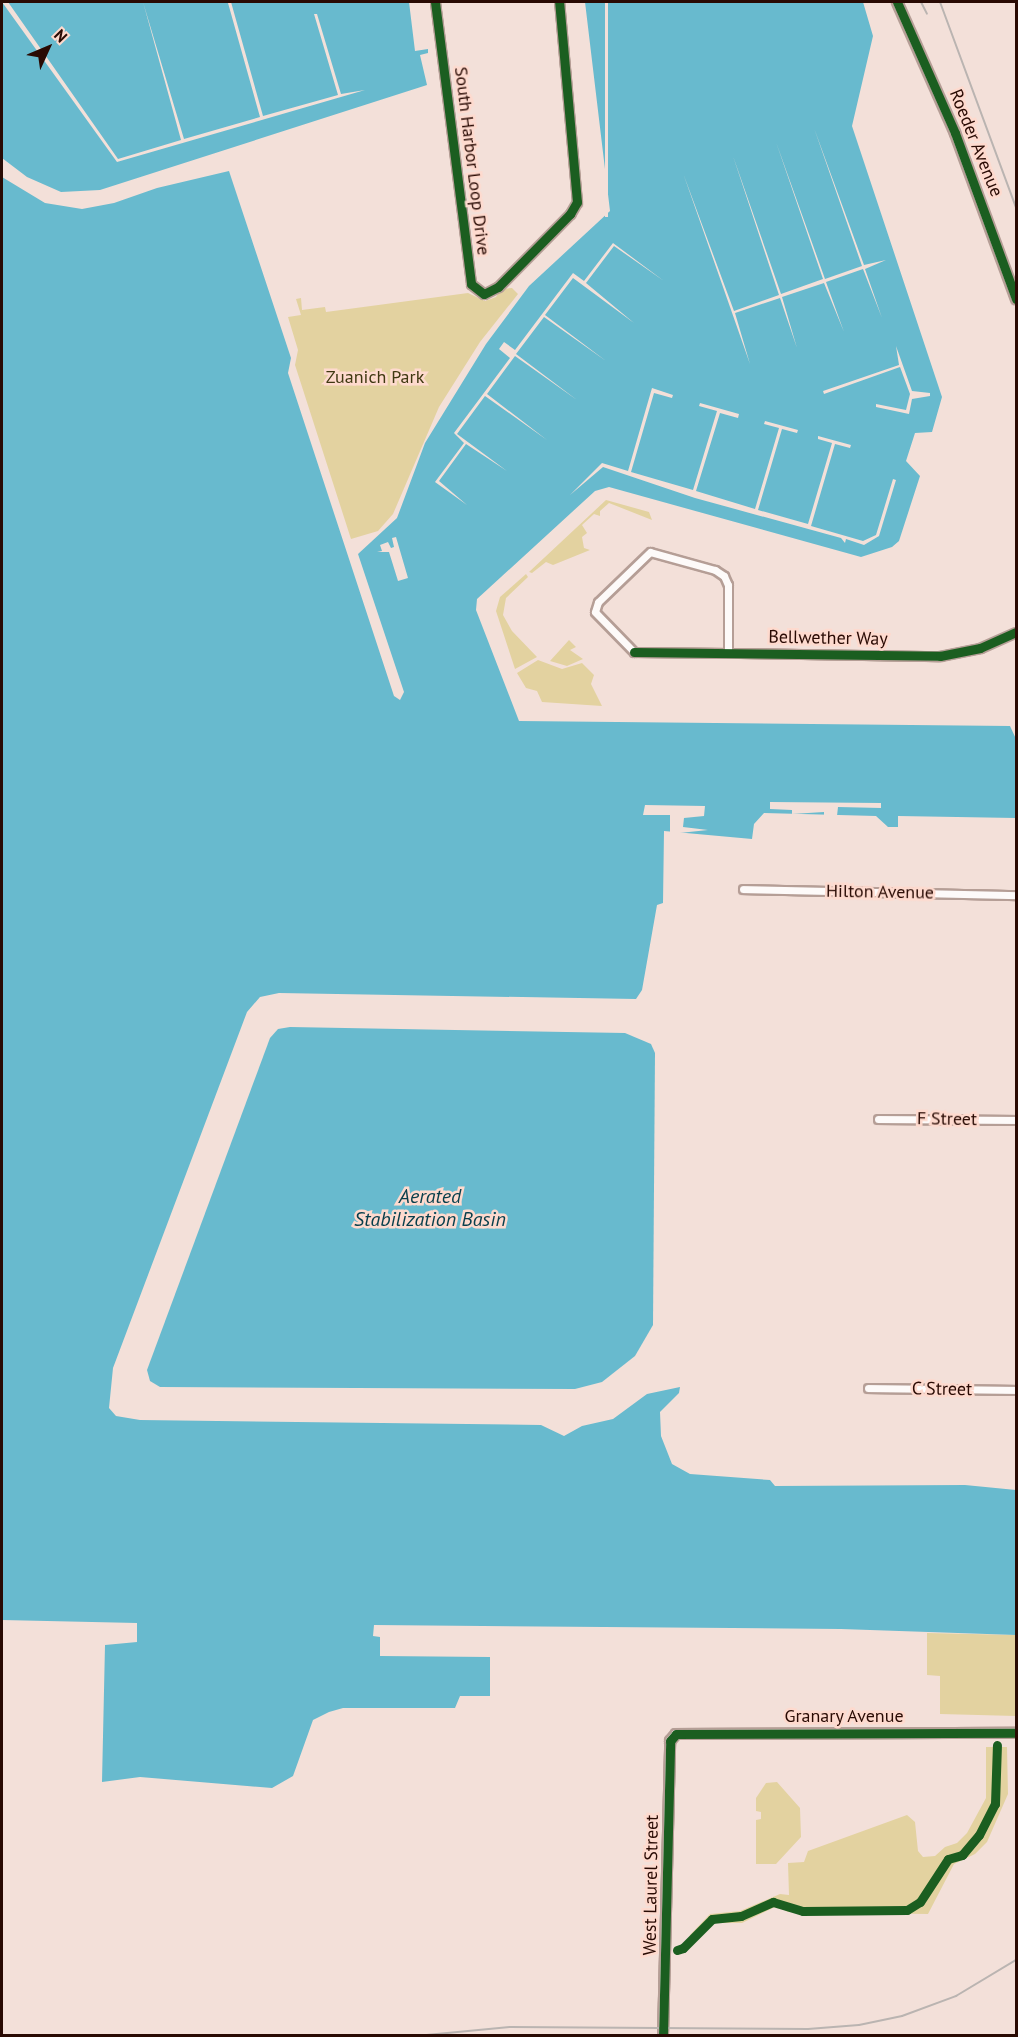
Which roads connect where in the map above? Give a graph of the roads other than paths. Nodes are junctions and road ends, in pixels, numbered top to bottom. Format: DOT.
graph roads {
  1 [pos="435,2"];
  2 [pos="559,2"];
  3 [pos="897,2"];
  4 [pos="1017,299"];
  5 [pos="1017,632"];
  6 [pos="728,653"];
  7 [pos="743,889"];
  8 [pos="1017,895"];
  9 [pos="878,1119"];
  10 [pos="1017,1120"];
  11 [pos="868,1388"];
  12 [pos="1017,1390"];
  13 [pos="1017,1733"];
  14 [pos="673,1736"];
  15 [pos="663,2036"];
  1 -- 2 [label="street, South Harbor Loop Drive"];
  3 -- 4 [label="street, Roeder Avenue"];
  5 -- 6 [label="street, Bellwether Way"];
  6 -- 6 [label="street, Bellwether Way"];
  7 -- 8 [label="street, Hilton Avenue"];
  9 -- 10 [label="street, F Street"];
  11 -- 12 [label="street, C Street"];
  13 -- 14 [label="street, Granary Avenue"];
  14 -- 15 [label="street, West Laurel Street"];
}
